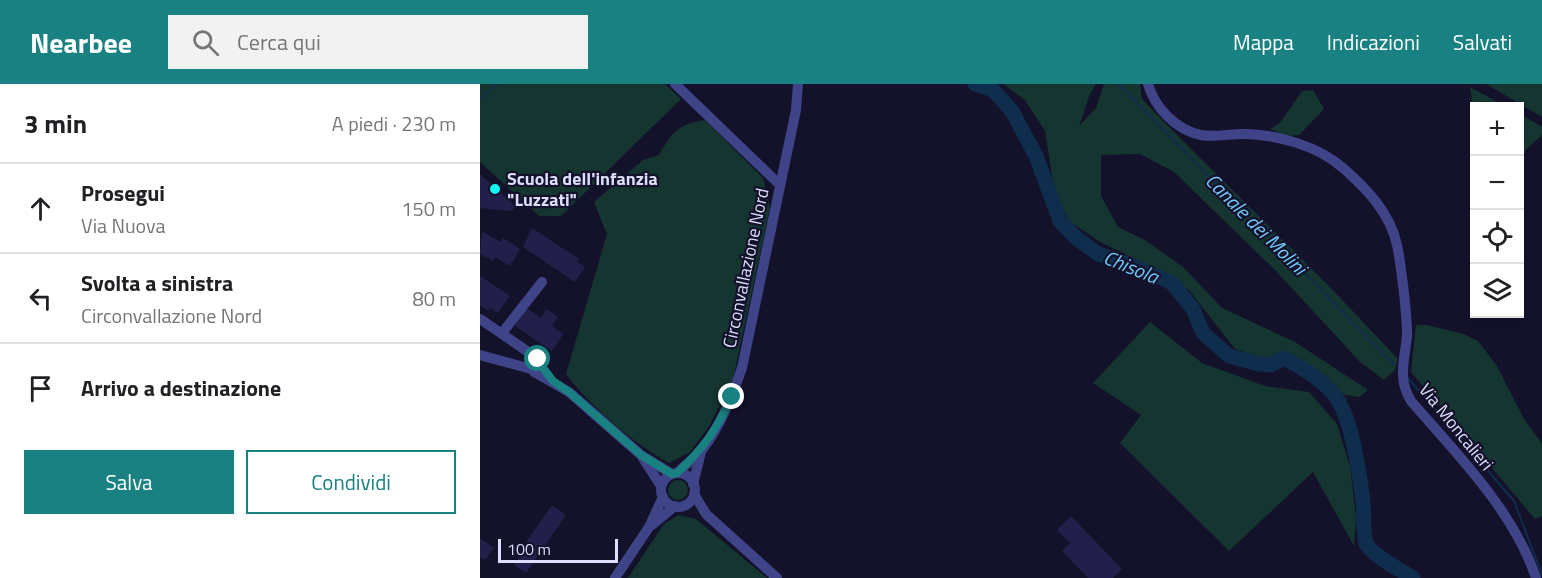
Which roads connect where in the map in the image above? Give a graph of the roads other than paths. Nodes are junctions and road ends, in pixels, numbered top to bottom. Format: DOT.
graph roads {
  1 [pos="675,84"];
  2 [pos="798,84"];
  3 [pos="1148,84"];
  4 [pos="780,185"];
  5 [pos="542,282"];
  6 [pos="480,319"];
  7 [pos="502,333"];
  8 [pos="480,355"];
  9 [pos="536,367"];
  10 [pos="701,450"];
  11 [pos="641,455"];
  12 [pos="675,473"];
  13 [pos="693,489"];
  14 [pos="662,492"];
  15 [pos="678,506"];
  16 [pos="706,514"];
  17 [pos="649,527"];
  18 [pos="615,578"];
  19 [pos="777,578"];
  20 [pos="1536,578"];
  1 -- 4 [label="street"];
  2 -- 4 [label="street, Circonvallazione Nord"];
  3 -- 20 [label="street, Via Moncalieri"];
  4 -- 10 [label="street, Circonvallazione Nord"];
  5 -- 7 [label="street"];
  6 -- 7 [label="street"];
  7 -- 9 [label="street"];
  8 -- 9 [label="street"];
  9 -- 11 [label="street"];
  10 -- 12 [label="street, Circonvallazione Nord"];
  10 -- 13 [label="street, Circonvallazione Nord"];
  11 -- 12 [label="street"];
  11 -- 14 [label="street"];
  12 -- 13 [label="street"];
  12 -- 14 [label="street"];
  13 -- 15 [label="street"];
  13 -- 16 [label="street"];
  14 -- 15 [label="street"];
  14 -- 17 [label="street"];
  15 -- 16 [label="street"];
  15 -- 17 [label="street"];
  16 -- 19 [label="street"];
  17 -- 18 [label="street"];
}
